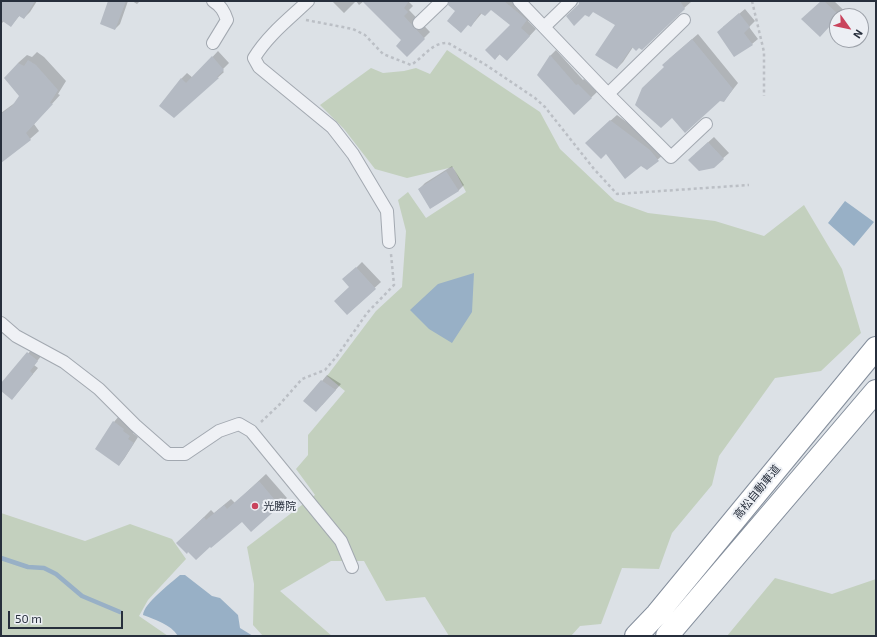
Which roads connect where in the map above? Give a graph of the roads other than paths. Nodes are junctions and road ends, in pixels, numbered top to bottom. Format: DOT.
graph roads {
  1 [pos="213,1"];
  2 [pos="308,1"];
  3 [pos="442,1"];
  4 [pos="519,1"];
  5 [pos="571,1"];
  6 [pos="684,20"];
  7 [pos="419,23"];
  8 [pos="544,26"];
  9 [pos="213,42"];
  10 [pos="608,94"];
  11 [pos="706,124"];
  12 [pos="389,242"];
  13 [pos="1,323"];
  14 [pos="876,348"];
  15 [pos="876,391"];
  16 [pos="352,567"];
  17 [pos="636,636"];
  18 [pos="667,636"];
  1 -- 9 [label="street"];
  2 -- 12 [label="street"];
  3 -- 7 [label="street"];
  4 -- 8 [label="street"];
  5 -- 8 [label="street"];
  6 -- 10 [label="street"];
  8 -- 10 [label="street"];
  10 -- 11 [label="street"];
  13 -- 16 [label="street"];
  14 -- 17 [label="highway, 高松自動車道"];
  15 -- 18 [label="highway"];
}
